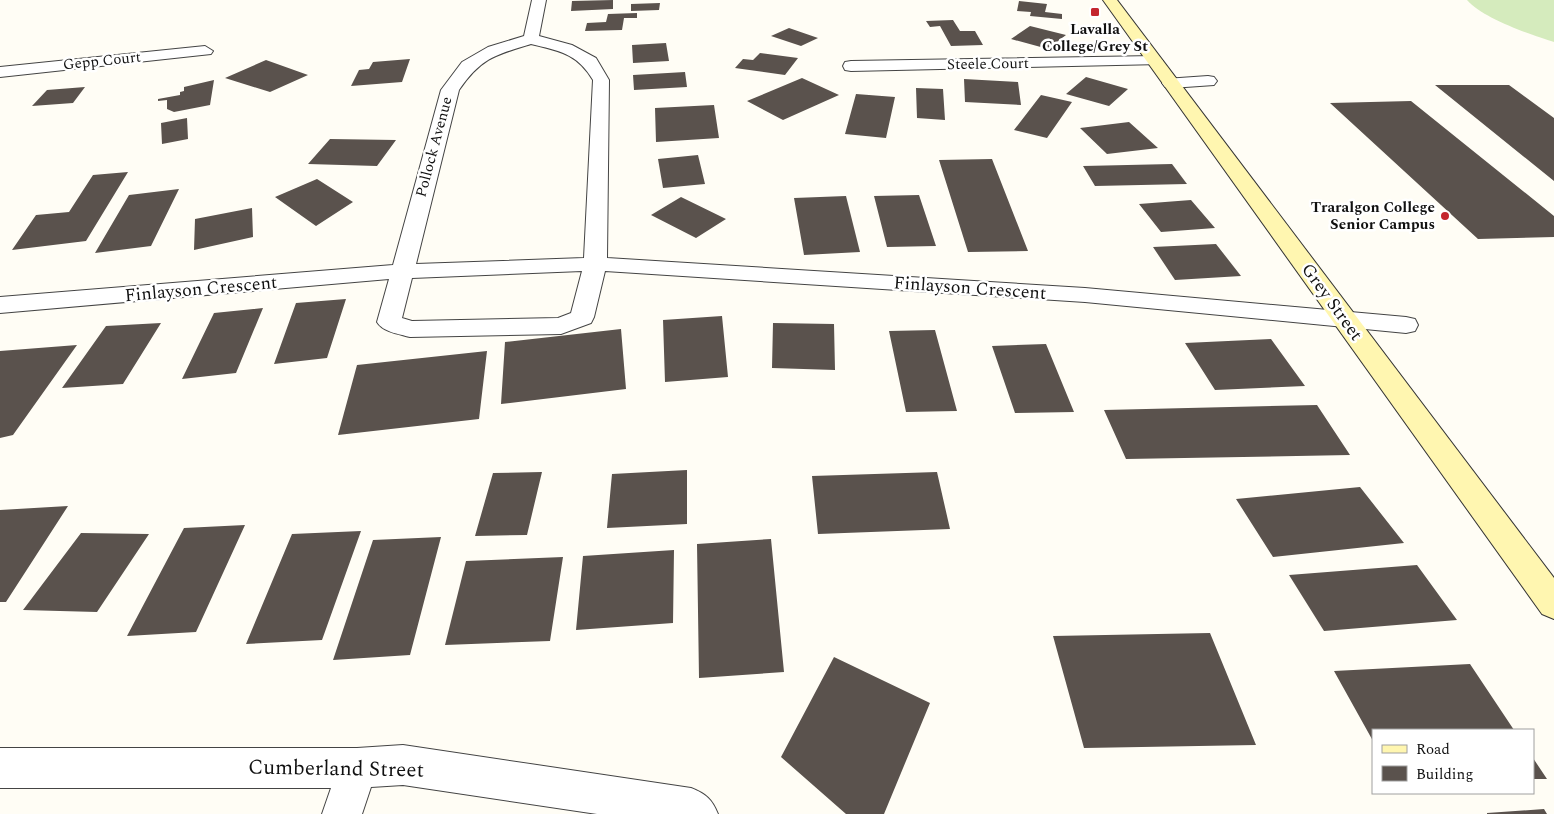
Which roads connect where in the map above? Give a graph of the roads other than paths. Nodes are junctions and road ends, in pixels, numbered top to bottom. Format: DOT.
graph roads {
  1 [pos="539,0"];
  2 [pos="1110,0"];
  3 [pos="531,38"];
  4 [pos="205,51"];
  5 [pos="1155,61"];
  6 [pos="851,66"];
  7 [pos="0,72"];
  8 [pos="1208,81"];
  9 [pos="1171,83"];
  10 [pos="595,264"];
  11 [pos="401,271"];
  12 [pos="0,305"];
  13 [pos="1344,319"];
  14 [pos="1406,325"];
  15 [pos="1554,604"];
  16 [pos="0,768"];
  17 [pos="357,768"];
  18 [pos="342,814"];
  19 [pos="698,814"];
  1 -- 3 [label="street"];
  2 -- 5 [label="main road, Grey Street"];
  3 -- 10 [label="street"];
  3 -- 11 [label="street, Pollock Avenue"];
  4 -- 7 [label="street, Gepp Court"];
  5 -- 6 [label="street, Steele Court"];
  5 -- 9 [label="main road, Grey Street"];
  8 -- 9 [label="street"];
  9 -- 13 [label="main road, Grey Street"];
  10 -- 11 [label="street, Finlayson Crescent"];
  10 -- 11 [label="street"];
  10 -- 13 [label="street, Finlayson Crescent"];
  11 -- 12 [label="street, Finlayson Crescent"];
  13 -- 14 [label="street, Finlayson Crescent"];
  13 -- 15 [label="main road, Grey Street"];
  16 -- 17 [label="street, Cumberland Street"];
  17 -- 18 [label="street"];
  17 -- 19 [label="street, Cumberland Street"];
}
